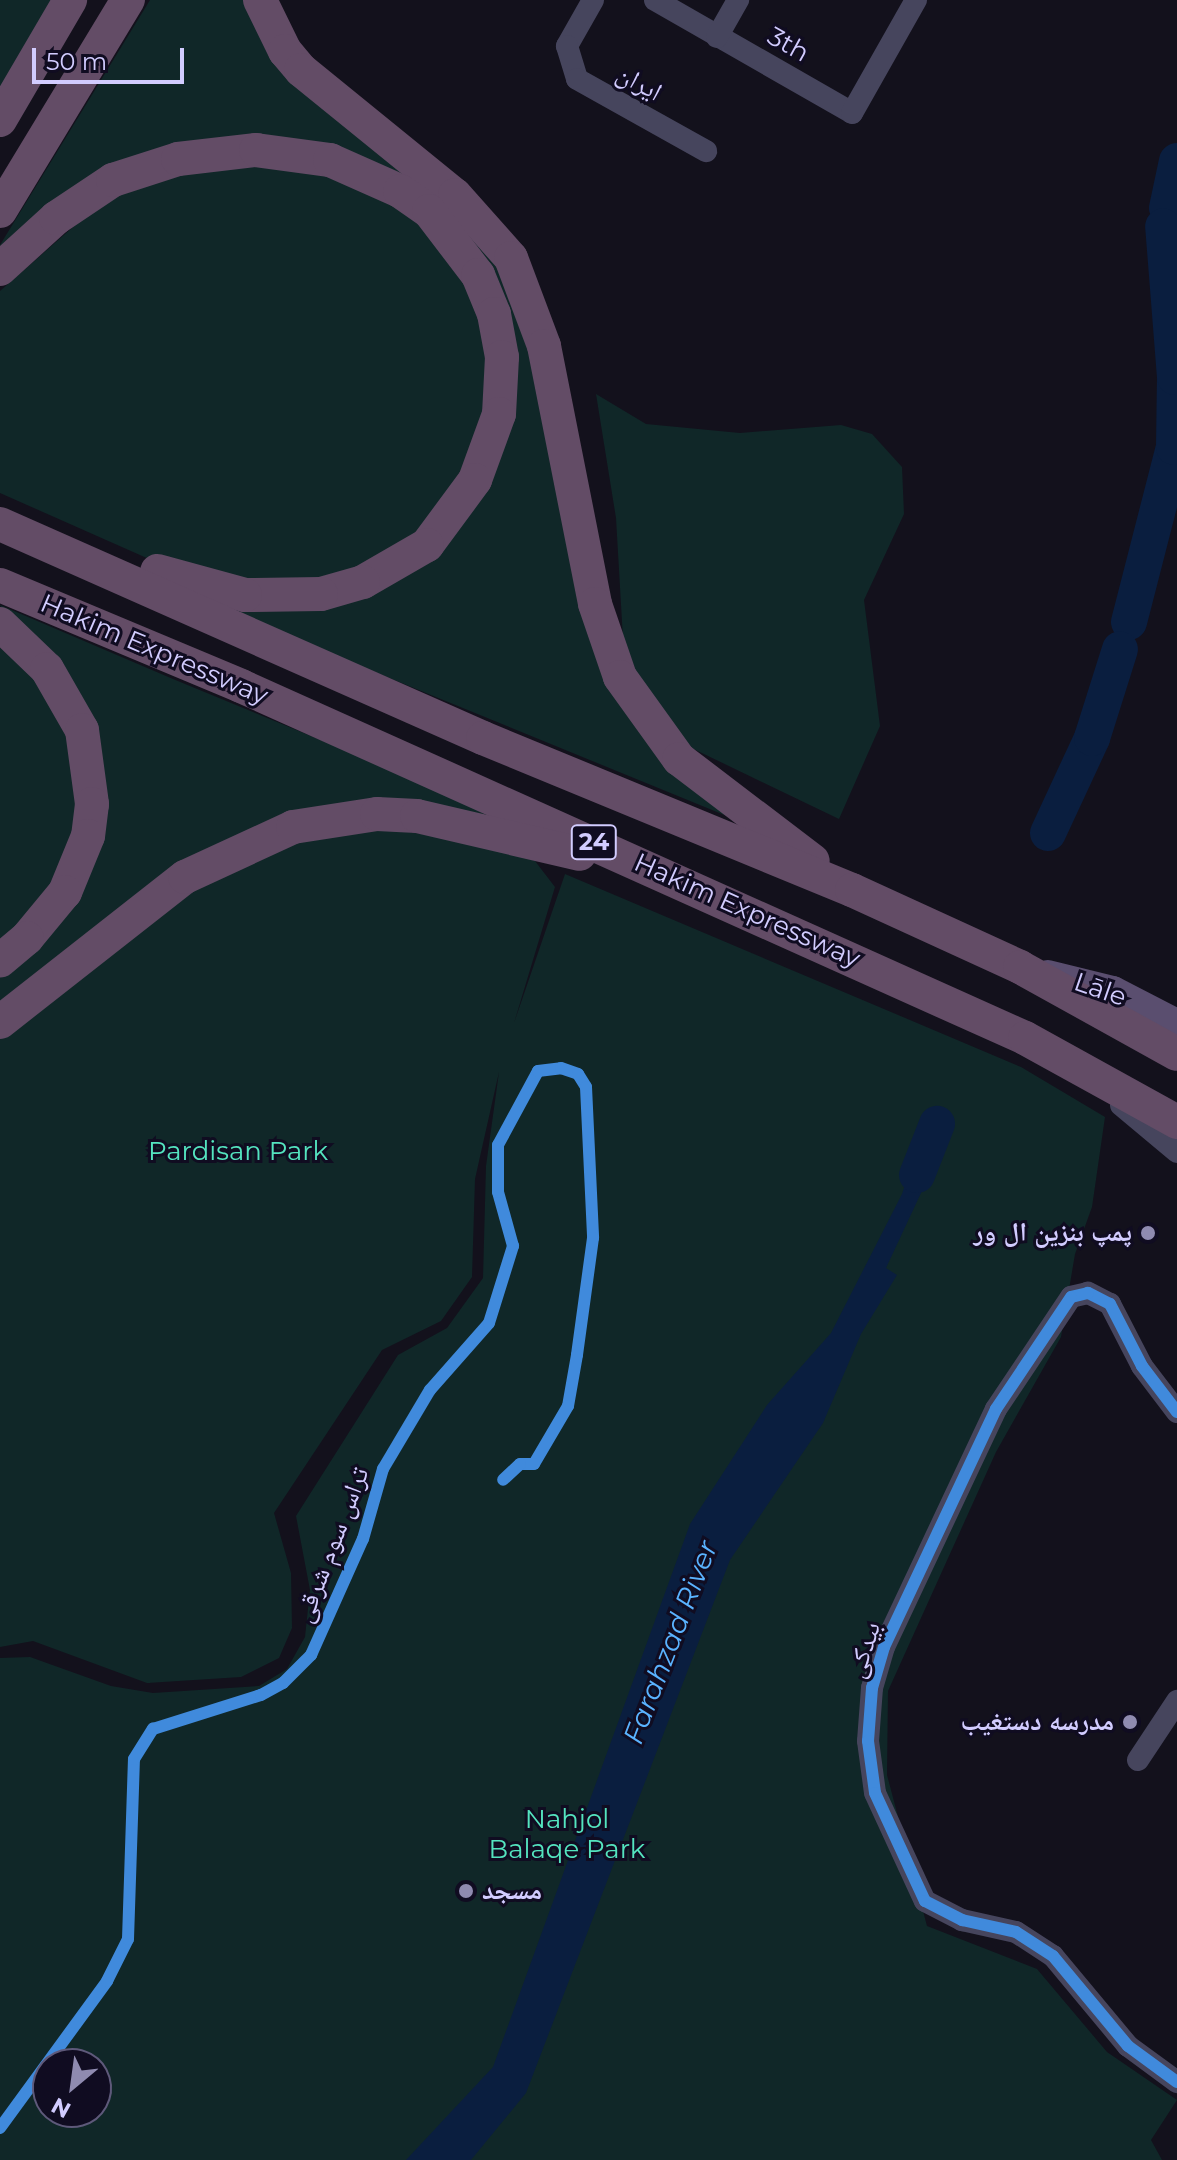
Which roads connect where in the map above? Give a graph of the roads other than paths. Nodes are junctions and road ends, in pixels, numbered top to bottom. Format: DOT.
graph roads {
  1 [pos="70,0"];
  2 [pos="128,0"];
  3 [pos="260,0"];
  4 [pos="593,0"];
  5 [pos="655,0"];
  6 [pos="738,0"];
  7 [pos="916,0"];
  8 [pos="717,37"];
  9 [pos="0,120"];
  10 [pos="706,151"];
  11 [pos="0,211"];
  12 [pos="0,269"];
  13 [pos="11,530"];
  14 [pos="0,585"];
  15 [pos="0,624"];
  16 [pos="673,878"];
  17 [pos="852,890"];
  18 [pos="0,961"];
  19 [pos="1020,967"];
  20 [pos="0,1022"];
  21 [pos="1177,1023"];
  22 [pos="1025,1038"];
  23 [pos="1177,1054"];
  24 [pos="1177,1122"];
  25 [pos="1177,1152"];
  26 [pos="1177,1412"];
  27 [pos="1177,1701"];
  28 [pos="1138,1760"];
  29 [pos="1177,2082"];
  1 -- 9 [label="highway"];
  2 -- 11 [label="highway"];
  3 -- 17 [label="highway"];
  4 -- 10 [label="street, ایران"];
  5 -- 8 [label="street, 3th"];
  6 -- 8 [label="street"];
  7 -- 8 [label="street, 3th"];
  12 -- 13 [label="highway"];
  13 -- 17 [label="highway, Hakim Expressway / 24"];
  14 -- 16 [label="highway, Hakim Expressway / 24"];
  15 -- 18 [label="highway"];
  16 -- 20 [label="highway"];
  16 -- 22 [label="highway, Hakim Expressway / 24"];
  17 -- 19 [label="highway, Hakim Expressway / 24"];
  19 -- 21 [label="main road, Lāle"];
  19 -- 23 [label="highway, Hakim Expressway / 24"];
  22 -- 24 [label="highway, Hakim Expressway / 24"];
  22 -- 25 [label="street"];
  26 -- 29 [label="street, بیدکی"];
  27 -- 28 [label="street"];
}
